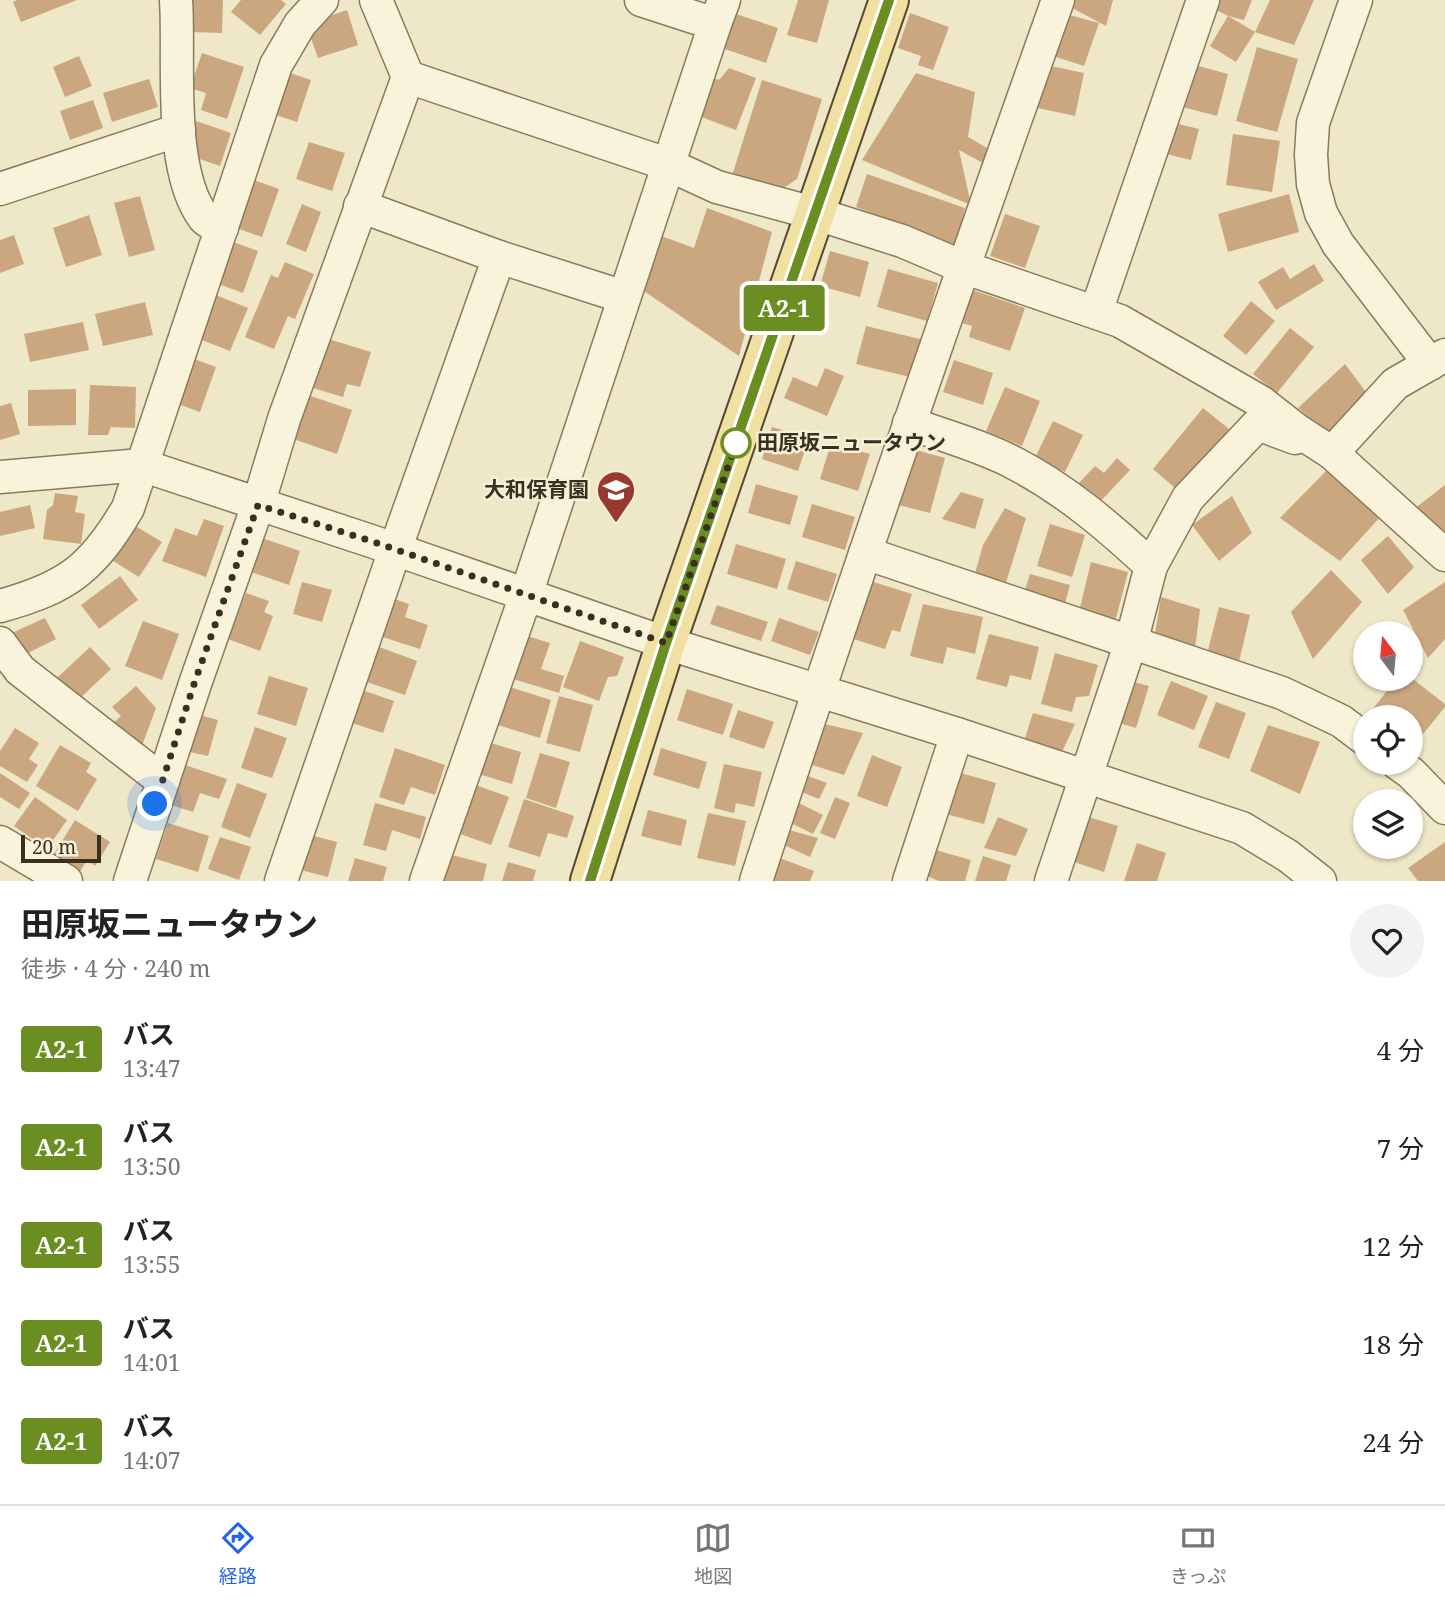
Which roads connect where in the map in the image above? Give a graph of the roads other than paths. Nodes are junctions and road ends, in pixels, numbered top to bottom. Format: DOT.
graph roads {
  1 [pos="176,0"];
  2 [pos="322,0"];
  3 [pos="376,0"];
  4 [pos="641,0"];
  5 [pos="889,0"];
  6 [pos="1058,0"];
  7 [pos="1203,0"];
  8 [pos="1356,0"];
  9 [pos="719,12"];
  10 [pos="408,77"];
  11 [pos="179,130"];
  12 [pos="667,164"];
  13 [pos="0,189"];
  14 [pos="360,206"];
  15 [pos="817,214"];
  16 [pos="222,228"];
  17 [pos="499,257"];
  18 [pos="963,267"];
  19 [pos="624,298"];
  20 [pos="1096,312"];
  21 [pos="1437,360"];
  22 [pos="909,423"];
  23 [pos="1332,453"];
  24 [pos="141,465"];
  25 [pos="0,477"];
  26 [pos="258,505"];
  27 [pos="395,550"];
  28 [pos="865,553"];
  29 [pos="1445,555"];
  30 [pos="1151,566"];
  31 [pos="526,595"];
  32 [pos="0,606"];
  33 [pos="1131,642"];
  34 [pos="0,643"];
  35 [pos="666,643"];
  36 [pos="818,691"];
  37 [pos="1353,730"];
  38 [pos="957,734"];
  39 [pos="1411,775"];
  40 [pos="1087,777"];
  41 [pos="164,778"];
  42 [pos="1444,804"];
  43 [pos="0,842"];
  44 [pos="66,881"];
  45 [pos="130,881"];
  46 [pos="281,881"];
  47 [pos="426,881"];
  48 [pos="590,881"];
  49 [pos="756,881"];
  50 [pos="909,881"];
  51 [pos="1051,881"];
  52 [pos="1320,881"];
  1 -- 11 [label="street"];
  2 -- 16 [label="street"];
  3 -- 10 [label="street"];
  4 -- 9 [label="street"];
  5 -- 15 [label="main road"];
  6 -- 18 [label="street"];
  7 -- 20 [label="street"];
  8 -- 21 [label="street"];
  9 -- 12 [label="street"];
  10 -- 12 [label="street"];
  10 -- 14 [label="street"];
  11 -- 13 [label="street"];
  11 -- 16 [label="street"];
  12 -- 15 [label="street"];
  12 -- 19 [label="street"];
  14 -- 17 [label="street"];
  14 -- 26 [label="street"];
  15 -- 18 [label="street"];
  15 -- 35 [label="main road"];
  16 -- 24 [label="street"];
  17 -- 19 [label="street"];
  17 -- 27 [label="street"];
  18 -- 20 [label="street"];
  18 -- 22 [label="street"];
  19 -- 31 [label="street"];
  20 -- 23 [label="street"];
  21 -- 23 [label="street"];
  22 -- 28 [label="street"];
  22 -- 30 [label="street"];
  23 -- 29 [label="street"];
  23 -- 30 [label="street"];
  24 -- 25 [label="street"];
  24 -- 26 [label="street"];
  24 -- 32 [label="street"];
  26 -- 27 [label="street"];
  26 -- 41 [label="street"];
  27 -- 31 [label="street"];
  27 -- 46 [label="street"];
  28 -- 33 [label="street"];
  28 -- 36 [label="street"];
  30 -- 33 [label="street"];
  31 -- 35 [label="street"];
  31 -- 47 [label="street"];
  33 -- 37 [label="street"];
  33 -- 40 [label="street"];
  34 -- 41 [label="street"];
  35 -- 36 [label="street"];
  35 -- 48 [label="main road"];
  36 -- 38 [label="street"];
  36 -- 49 [label="street"];
  38 -- 40 [label="street"];
  38 -- 50 [label="street"];
  39 -- 42 [label="street"];
  40 -- 51 [label="street"];
  40 -- 52 [label="street"];
  41 -- 45 [label="street"];
  43 -- 44 [label="street"];
}
